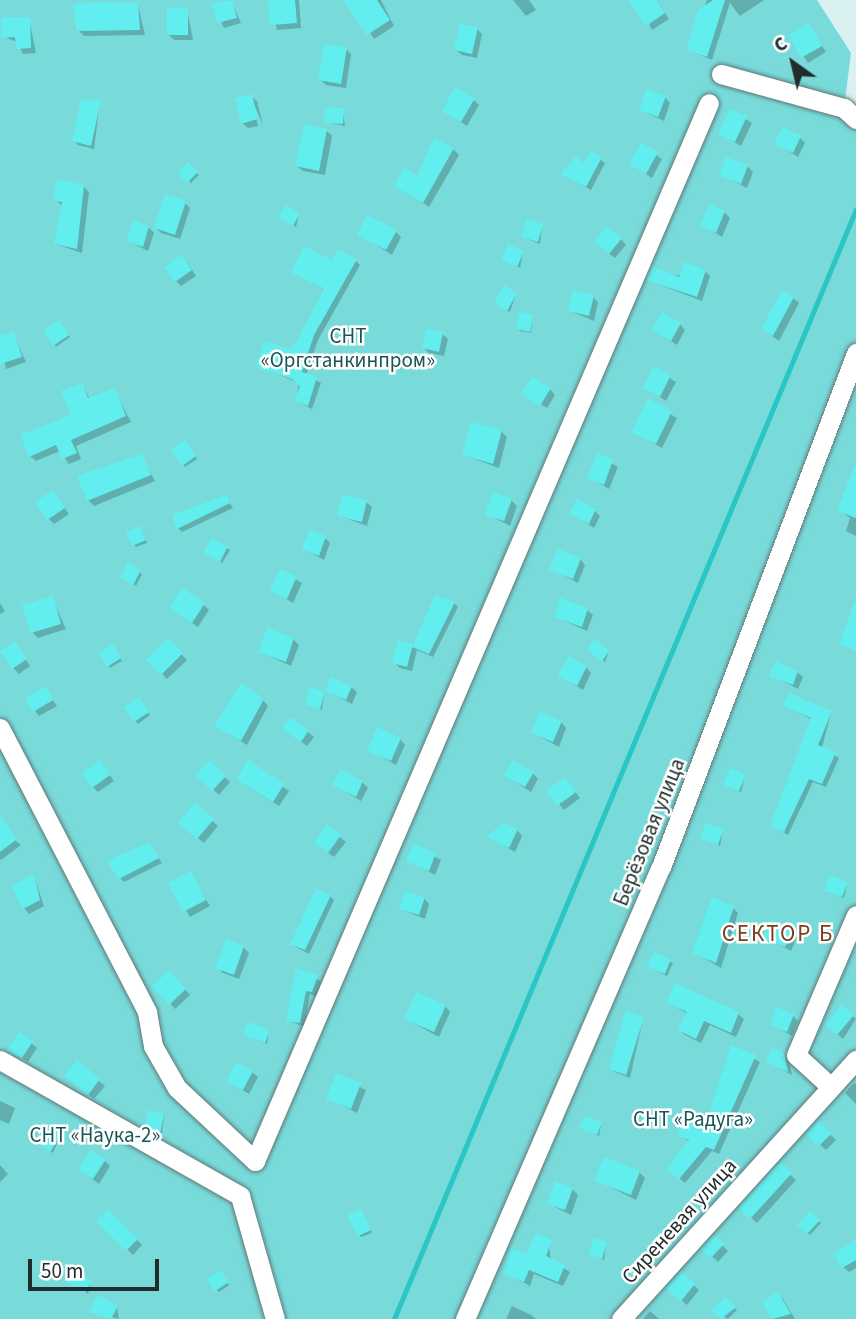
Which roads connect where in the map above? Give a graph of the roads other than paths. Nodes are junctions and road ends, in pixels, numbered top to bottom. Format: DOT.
graph roads {
  1 [pos="721,74"];
  2 [pos="709,103"];
  3 [pos="856,119"];
  4 [pos="856,353"];
  5 [pos="0,728"];
  6 [pos="856,915"];
  7 [pos="0,1059"];
  8 [pos="856,1060"];
  9 [pos="831,1087"];
  10 [pos="275,1319"];
  11 [pos="465,1319"];
  12 [pos="621,1319"];
  1 -- 3 [label="street"];
  2 -- 5 [label="street"];
  4 -- 11 [label="street, Берёзовая улица"];
  6 -- 9 [label="street"];
  7 -- 10 [label="street"];
  8 -- 9 [label="street, Сиреневая улица"];
  9 -- 12 [label="street, Сиреневая улица"];
}
